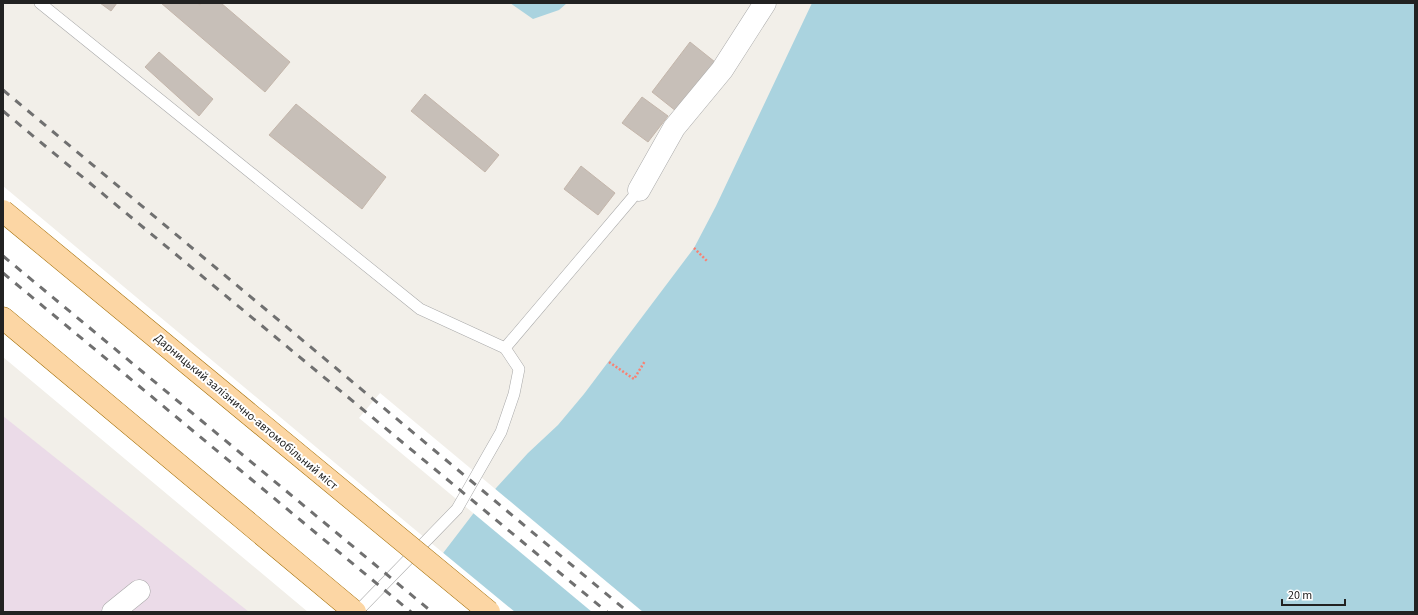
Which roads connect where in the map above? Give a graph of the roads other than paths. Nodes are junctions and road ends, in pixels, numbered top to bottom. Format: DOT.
graph roads {
  1 [pos="40,3"];
  2 [pos="765,3"];
  3 [pos="639,190"];
  4 [pos="3,211"];
  5 [pos="3,318"];
  6 [pos="505,348"];
  7 [pos="139,591"];
  8 [pos="113,612"];
  9 [pos="356,612"];
  10 [pos="489,612"];
  1 -- 6 [label="lane"];
  2 -- 3 [label="street"];
  3 -- 6 [label="lane"];
  4 -- 10 [label="main road, Дарницький залізнично-автомобільний міст, bridge"];
  5 -- 9 [label="main road"];
  6 -- 9 [label="lane"];
  7 -- 8 [label="street"];
}
